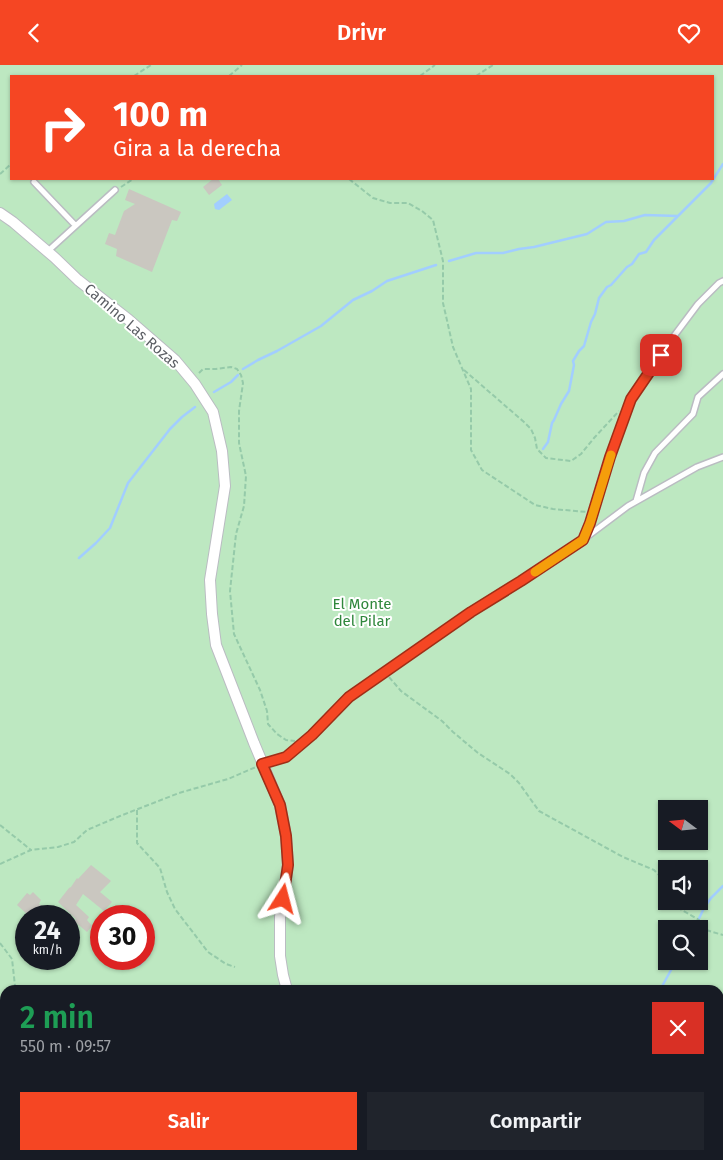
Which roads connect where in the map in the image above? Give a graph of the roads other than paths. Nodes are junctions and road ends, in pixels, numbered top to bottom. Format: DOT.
graph roads {
  1 [pos="34,182"];
  2 [pos="115,190"];
  3 [pos="0,213"];
  4 [pos="75,225"];
  5 [pos="48,251"];
  6 [pos="723,281"];
  7 [pos="723,374"];
  8 [pos="723,457"];
  9 [pos="636,502"];
  10 [pos="583,540"];
  11 [pos="262,764"];
  12 [pos="286,985"];
  1 -- 4 [label="lane"];
  2 -- 4 [label="lane"];
  3 -- 5 [label="street, Camino Las Rozas"];
  4 -- 5 [label="lane"];
  5 -- 11 [label="street, Camino Las Rozas"];
  6 -- 10 [label="lane"];
  7 -- 9 [label="lane"];
  8 -- 9 [label="lane"];
  9 -- 10 [label="lane"];
  10 -- 11 [label="lane"];
  11 -- 12 [label="street, Camino Las Rozas"];
}
